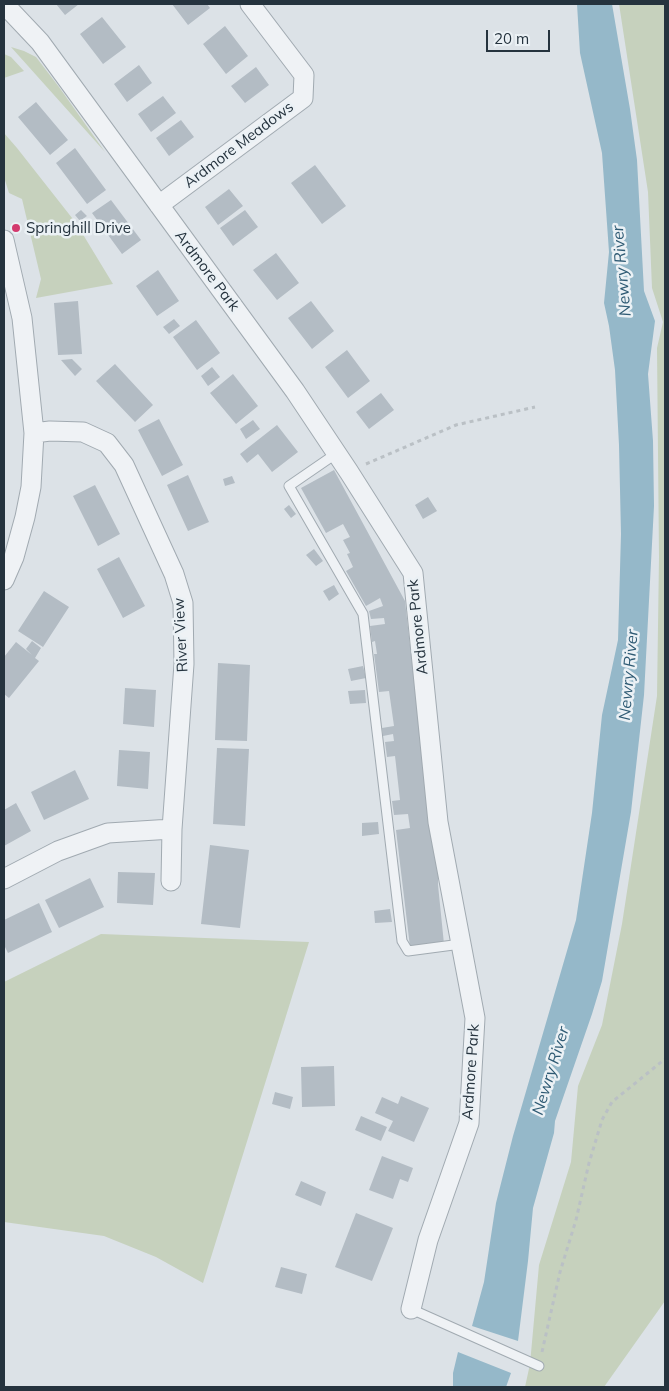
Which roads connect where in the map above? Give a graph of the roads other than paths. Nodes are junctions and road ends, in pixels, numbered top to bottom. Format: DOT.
graph roads {
  1 [pos="4,4"];
  2 [pos="250,4"];
  3 [pos="159,205"];
  4 [pos="4,240"];
  5 [pos="34,433"];
  6 [pos="337,453"];
  7 [pos="4,580"];
  8 [pos="172,829"];
  9 [pos="4,879"];
  10 [pos="171,881"];
  11 [pos="461,944"];
  12 [pos="411,1309"];
  13 [pos="539,1366"];
  1 -- 3 [label="street, Ardmore Park"];
  2 -- 3 [label="street, Ardmore Meadows"];
  3 -- 6 [label="street, Ardmore Park"];
  4 -- 5 [label="street"];
  5 -- 7 [label="street"];
  5 -- 8 [label="street, River View"];
  6 -- 11 [label="street, Ardmore Park"];
  6 -- 11 [label="lane"];
  8 -- 9 [label="street"];
  8 -- 10 [label="street, River View"];
  11 -- 12 [label="street, Ardmore Park"];
  12 -- 13 [label="lane"];
}
